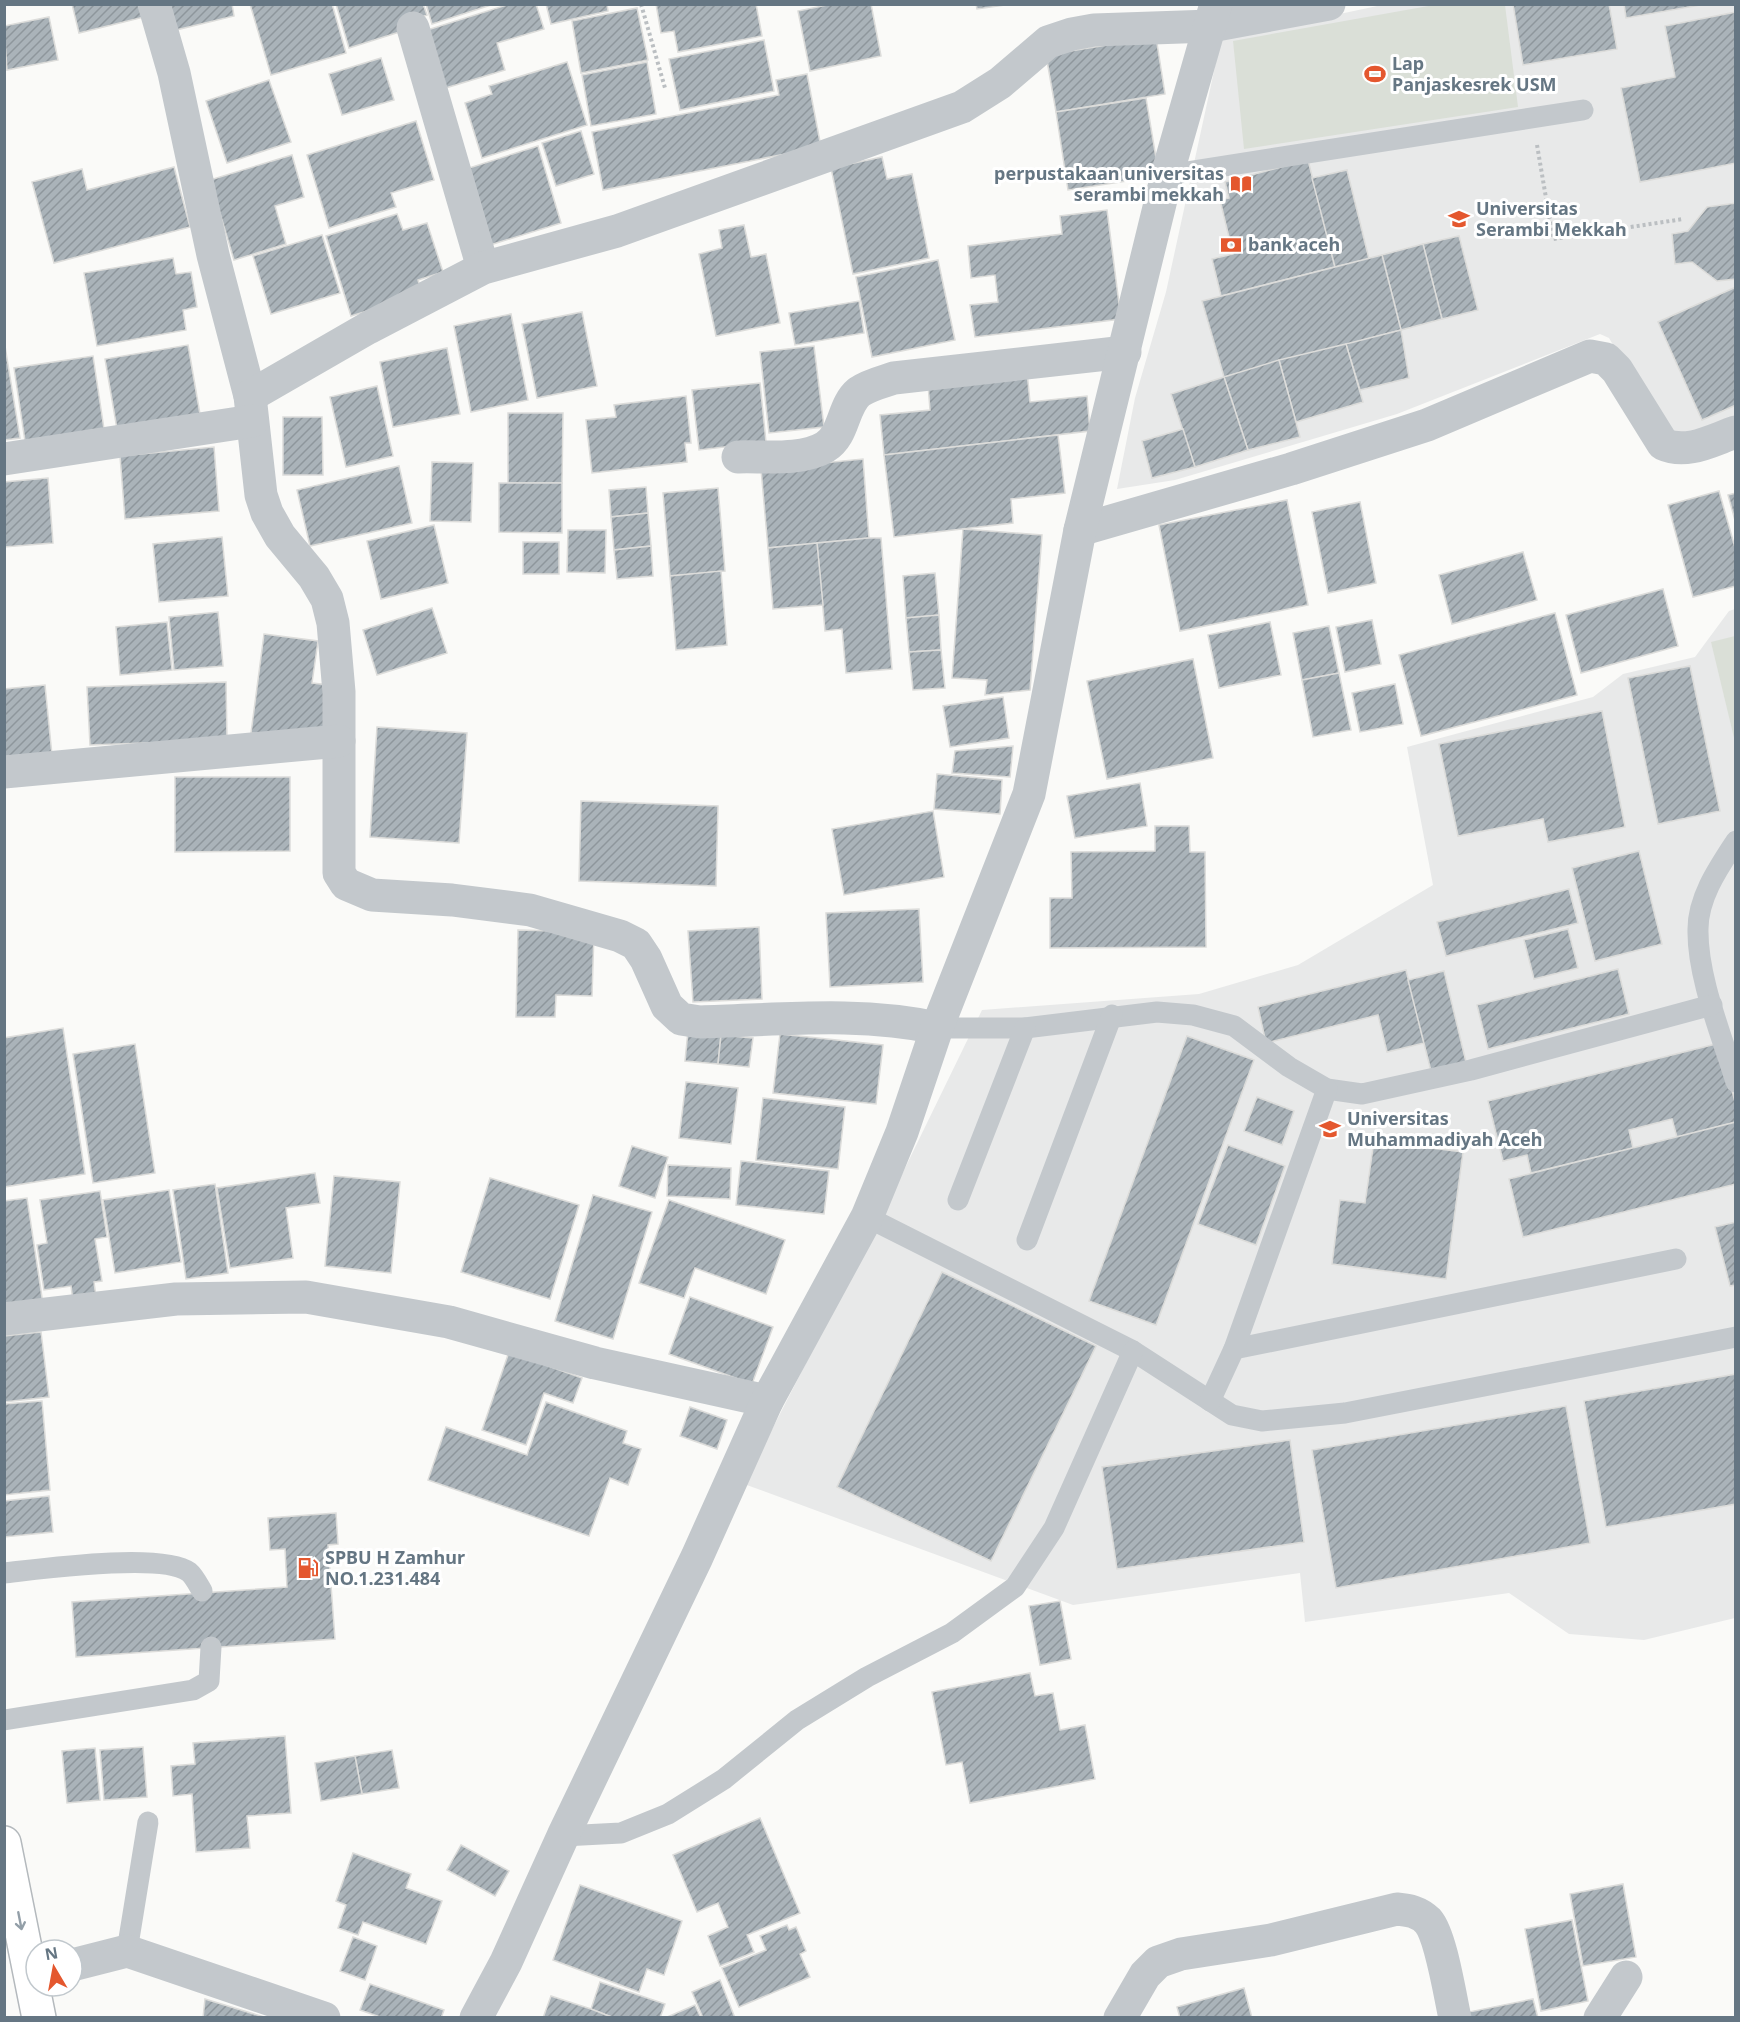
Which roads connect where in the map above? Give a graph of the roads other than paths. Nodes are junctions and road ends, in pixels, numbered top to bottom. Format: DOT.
graph roads {
  1 [pos="154,4"];
  2 [pos="1329,4"];
  3 [pos="1214,15"];
  4 [pos="413,28"];
  5 [pos="1583,110"];
  6 [pos="1167,175"];
  7 [pos="483,268"];
  8 [pos="1125,352"];
  9 [pos="251,408"];
  10 [pos="1736,432"];
  11 [pos="738,457"];
  12 [pos="4,459"];
  13 [pos="1080,530"];
  14 [pos="339,741"];
  15 [pos="4,772"];
  16 [pos="1736,841"];
  17 [pos="1712,1005"];
  18 [pos="1112,1015"];
  19 [pos="937,1028"];
  20 [pos="1025,1028"];
  21 [pos="1736,1082"];
  22 [pos="1327,1089"];
  23 [pos="958,1200"];
  24 [pos="867,1217"];
  25 [pos="1027,1240"];
  26 [pos="1676,1259"];
  27 [pos="4,1319"];
  28 [pos="1736,1337"];
  29 [pos="1234,1349"];
  30 [pos="1133,1352"];
  31 [pos="766,1401"];
  32 [pos="1210,1401"];
  33 [pos="4,1573"];
  34 [pos="202,1591"];
  35 [pos="211,1647"];
  36 [pos="4,1720"];
  37 [pos="148,1822"];
  38 [pos="563,1836"];
  39 [pos="4,1843"];
  40 [pos="25,1938"];
  41 [pos="126,1951"];
  42 [pos="84,1962"];
  43 [pos="1626,1977"];
  44 [pos="36,1998"];
  45 [pos="39,2018"];
  46 [pos="324,2018"];
  47 [pos="476,2018"];
  48 [pos="1120,2018"];
  49 [pos="1455,2018"];
  50 [pos="1600,2018"];
  1 -- 9 [label="street"];
  2 -- 3 [label="street"];
  3 -- 6 [label="street"];
  3 -- 7 [label="street"];
  4 -- 7 [label="street"];
  5 -- 6 [label="lane"];
  6 -- 8 [label="street"];
  7 -- 9 [label="street"];
  8 -- 11 [label="street"];
  8 -- 13 [label="street"];
  9 -- 12 [label="street"];
  9 -- 14 [label="street"];
  10 -- 13 [label="street"];
  13 -- 19 [label="street"];
  14 -- 15 [label="street"];
  14 -- 19 [label="street"];
  16 -- 17 [label="lane"];
  17 -- 21 [label="lane"];
  17 -- 22 [label="lane"];
  18 -- 20 [label="lane"];
  18 -- 22 [label="lane"];
  18 -- 25 [label="lane"];
  19 -- 20 [label="lane"];
  19 -- 24 [label="street"];
  20 -- 23 [label="lane"];
  22 -- 29 [label="lane"];
  24 -- 30 [label="lane"];
  24 -- 31 [label="street"];
  26 -- 29 [label="lane"];
  27 -- 31 [label="street"];
  28 -- 32 [label="lane"];
  29 -- 32 [label="lane"];
  30 -- 32 [label="lane"];
  30 -- 38 [label="lane"];
  31 -- 38 [label="street"];
  33 -- 34 [label="lane"];
  35 -- 36 [label="lane"];
  37 -- 41 [label="lane"];
  38 -- 47 [label="street"];
  39 -- 40 [label="highway, one-way"];
  41 -- 42 [label="street"];
  41 -- 46 [label="street"];
  43 -- 50 [label="street"];
  44 -- 45 [label="highway"];
  48 -- 49 [label="street"];
}
